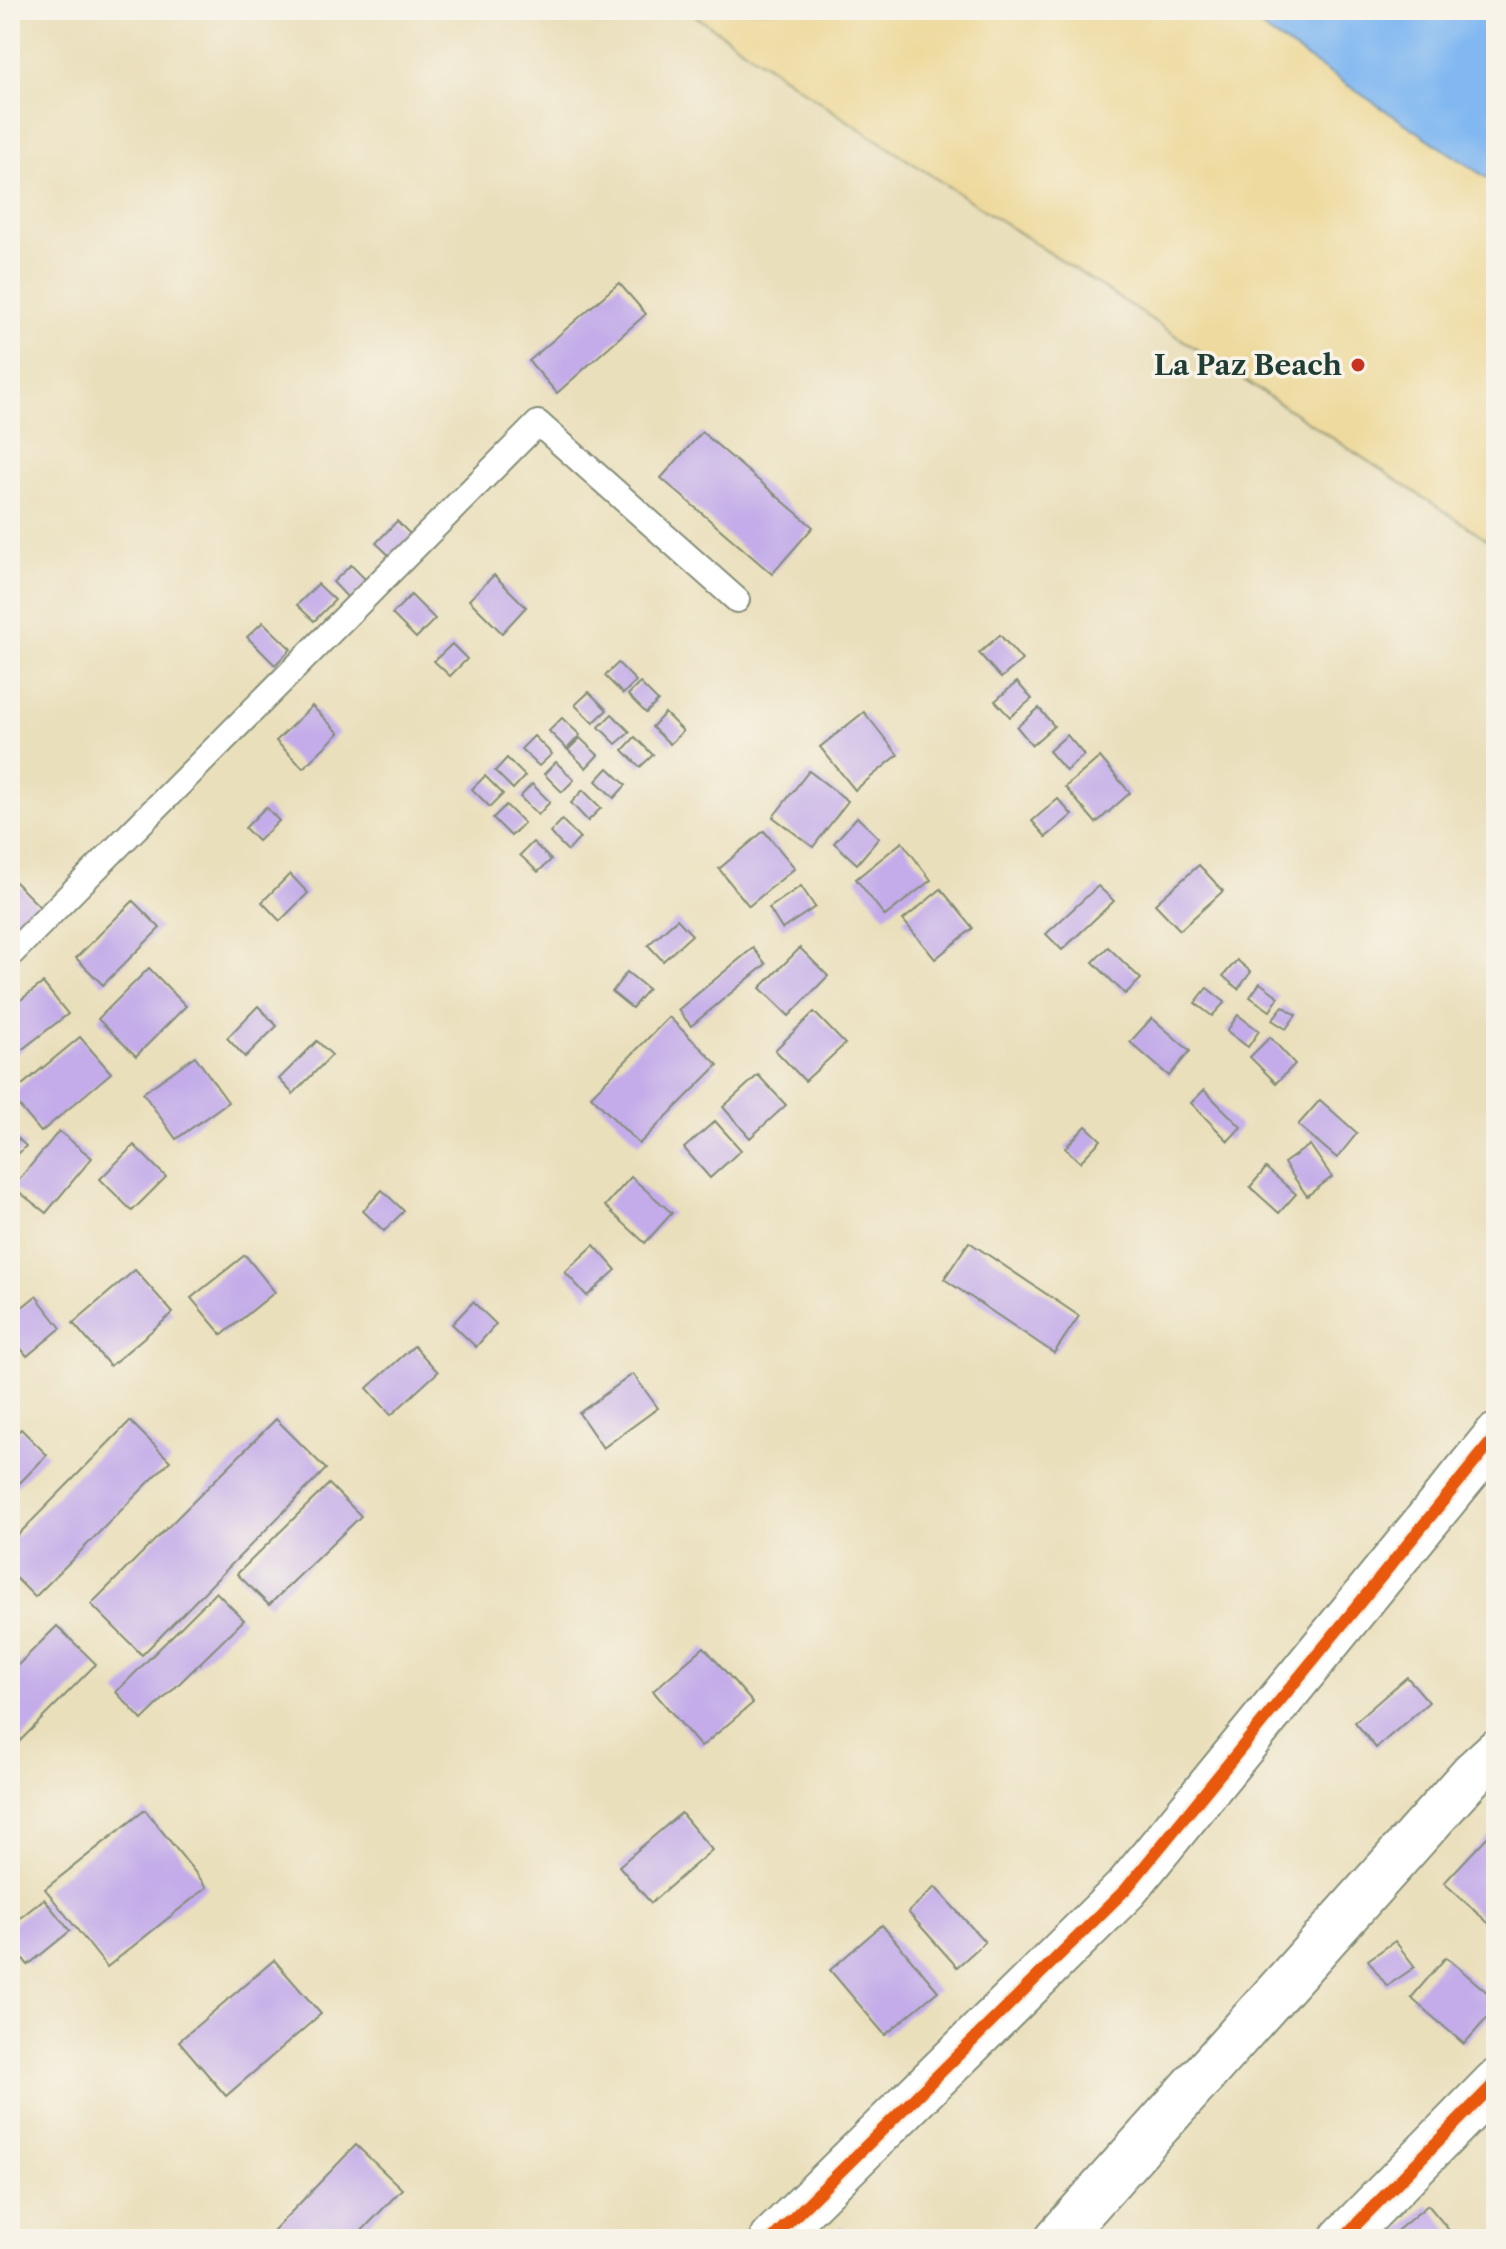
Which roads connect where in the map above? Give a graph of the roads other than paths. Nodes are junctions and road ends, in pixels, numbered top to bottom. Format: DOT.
graph roads {
  1 [pos="737,600"];
  2 [pos="10,955"];
  3 [pos="1496,1436"];
  4 [pos="1496,1752"];
  5 [pos="1496,2082"];
  6 [pos="772,2239"];
  7 [pos="1057,2239"];
  8 [pos="1342,2239"];
  1 -- 2 [label="lane"];
  3 -- 6 [label="street"];
  4 -- 7 [label="street"];
  5 -- 8 [label="street"];
}
